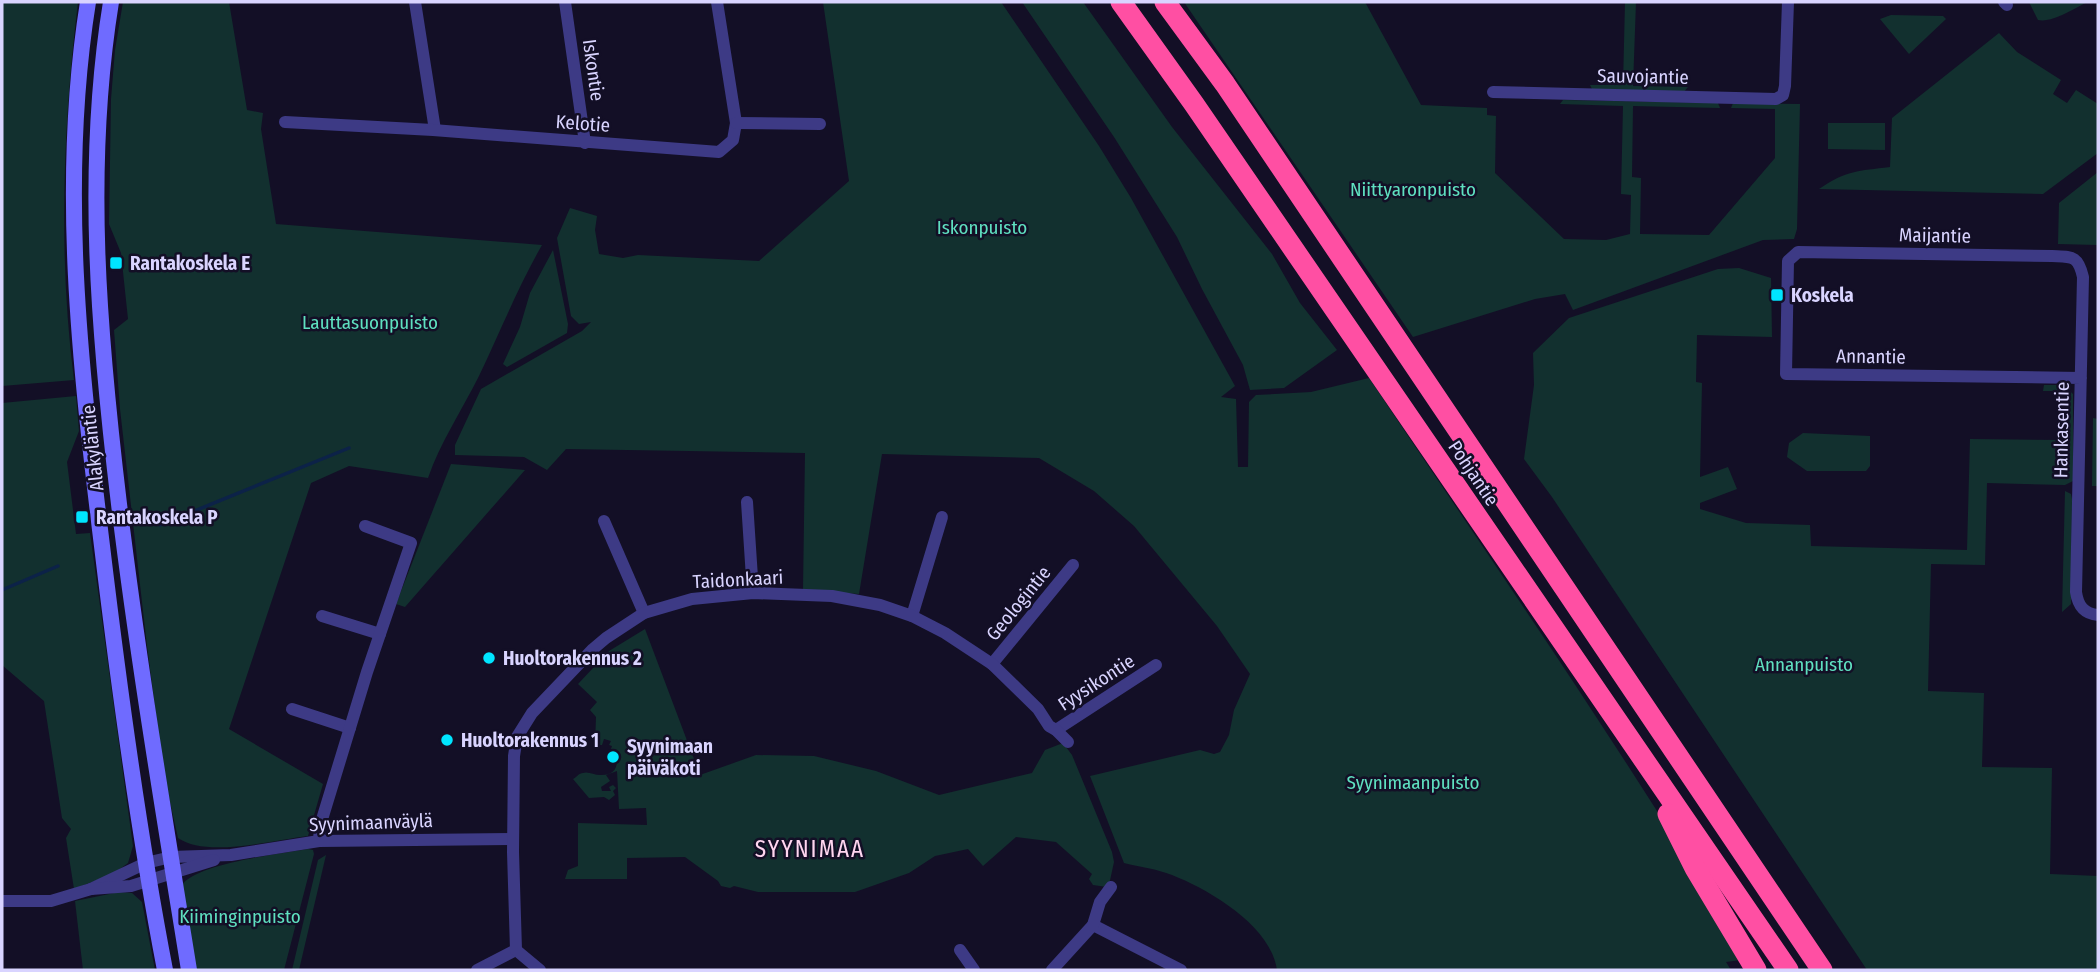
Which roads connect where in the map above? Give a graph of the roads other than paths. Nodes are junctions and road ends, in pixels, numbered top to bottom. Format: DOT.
graph roads {
  1 [pos="88,2"];
  2 [pos="111,2"];
  3 [pos="415,2"];
  4 [pos="565,2"];
  5 [pos="717,2"];
  6 [pos="1121,2"];
  7 [pos="1165,2"];
  8 [pos="1788,2"];
  9 [pos="1493,92"];
  10 [pos="285,122"];
  11 [pos="736,123"];
  12 [pos="820,124"];
  13 [pos="435,130"];
  14 [pos="585,143"];
  15 [pos="1798,252"];
  16 [pos="2072,257"];
  17 [pos="2081,378"];
  18 [pos="747,502"];
  19 [pos="942,517"];
  20 [pos="604,521"];
  21 [pos="365,526"];
  22 [pos="1073,565"];
  23 [pos="753,593"];
  24 [pos="644,613"];
  25 [pos="2098,615"];
  26 [pos="322,616"];
  27 [pos="912,616"];
  28 [pos="380,634"];
  29 [pos="992,664"];
  30 [pos="1156,665"];
  31 [pos="292,709"];
  32 [pos="350,728"];
  33 [pos="1056,730"];
  34 [pos="1631,740"];
  35 [pos="1068,742"];
  36 [pos="513,839"];
  37 [pos="319,841"];
  38 [pos="172,865"];
  39 [pos="147,871"];
  40 [pos="1111,887"];
  41 [pos="2,901"];
  42 [pos="1093,925"];
  43 [pos="516,950"];
  44 [pos="960,950"];
  45 [pos="165,970"];
  46 [pos="189,970"];
  47 [pos="477,970"];
  48 [pos="540,970"];
  49 [pos="974,970"];
  50 [pos="1052,970"];
  51 [pos="1181,970"];
  52 [pos="1756,970"];
  53 [pos="1788,970"];
  54 [pos="1822,970"];
  1 -- 39 [label="main road, Alakyläntie"];
  2 -- 38 [label="main road, Alakyläntie"];
  3 -- 13 [label="street"];
  4 -- 14 [label="street, Iskontie"];
  5 -- 11 [label="street"];
  6 -- 34 [label="highway, Pohjantie"];
  7 -- 54 [label="highway, Pohjantie"];
  8 -- 9 [label="street, Sauvojantie"];
  10 -- 13 [label="street, Kelotie"];
  11 -- 12 [label="street"];
  11 -- 14 [label="street, Kelotie"];
  13 -- 14 [label="street, Kelotie"];
  15 -- 16 [label="street, Maijantie"];
  15 -- 17 [label="street, Annantie"];
  16 -- 17 [label="street, Hankasentie"];
  17 -- 25 [label="street, Hankasentie"];
  18 -- 23 [label="street"];
  19 -- 27 [label="street"];
  20 -- 24 [label="street"];
  21 -- 28 [label="street"];
  22 -- 29 [label="street, Geologintie"];
  23 -- 24 [label="street, Taidonkaari"];
  23 -- 27 [label="street, Taidonkaari"];
  24 -- 36 [label="street, Taidonkaari"];
  26 -- 28 [label="street"];
  27 -- 29 [label="street, Taidonkaari"];
  28 -- 32 [label="street"];
  29 -- 33 [label="street, Taidonkaari"];
  30 -- 33 [label="street, Fyysikontie"];
  31 -- 32 [label="street"];
  32 -- 37 [label="street"];
  33 -- 35 [label="street, Taidonkaari"];
  34 -- 52 [label="highway"];
  34 -- 53 [label="highway, Pohjantie"];
  36 -- 37 [label="street, Syynimaanväylä"];
  36 -- 43 [label="street, Taidonkaari"];
  37 -- 38 [label="street, Syynimaanväylä"];
  38 -- 39 [label="street, Syynimaanväylä"];
  38 -- 46 [label="main road, Alakyläntie"];
  39 -- 41 [label="street, Syynimaanväylä"];
  39 -- 45 [label="main road, Alakyläntie"];
  40 -- 42 [label="street"];
  42 -- 50 [label="street"];
  42 -- 51 [label="street"];
  43 -- 47 [label="street"];
  43 -- 48 [label="street"];
  44 -- 49 [label="street"];
}
